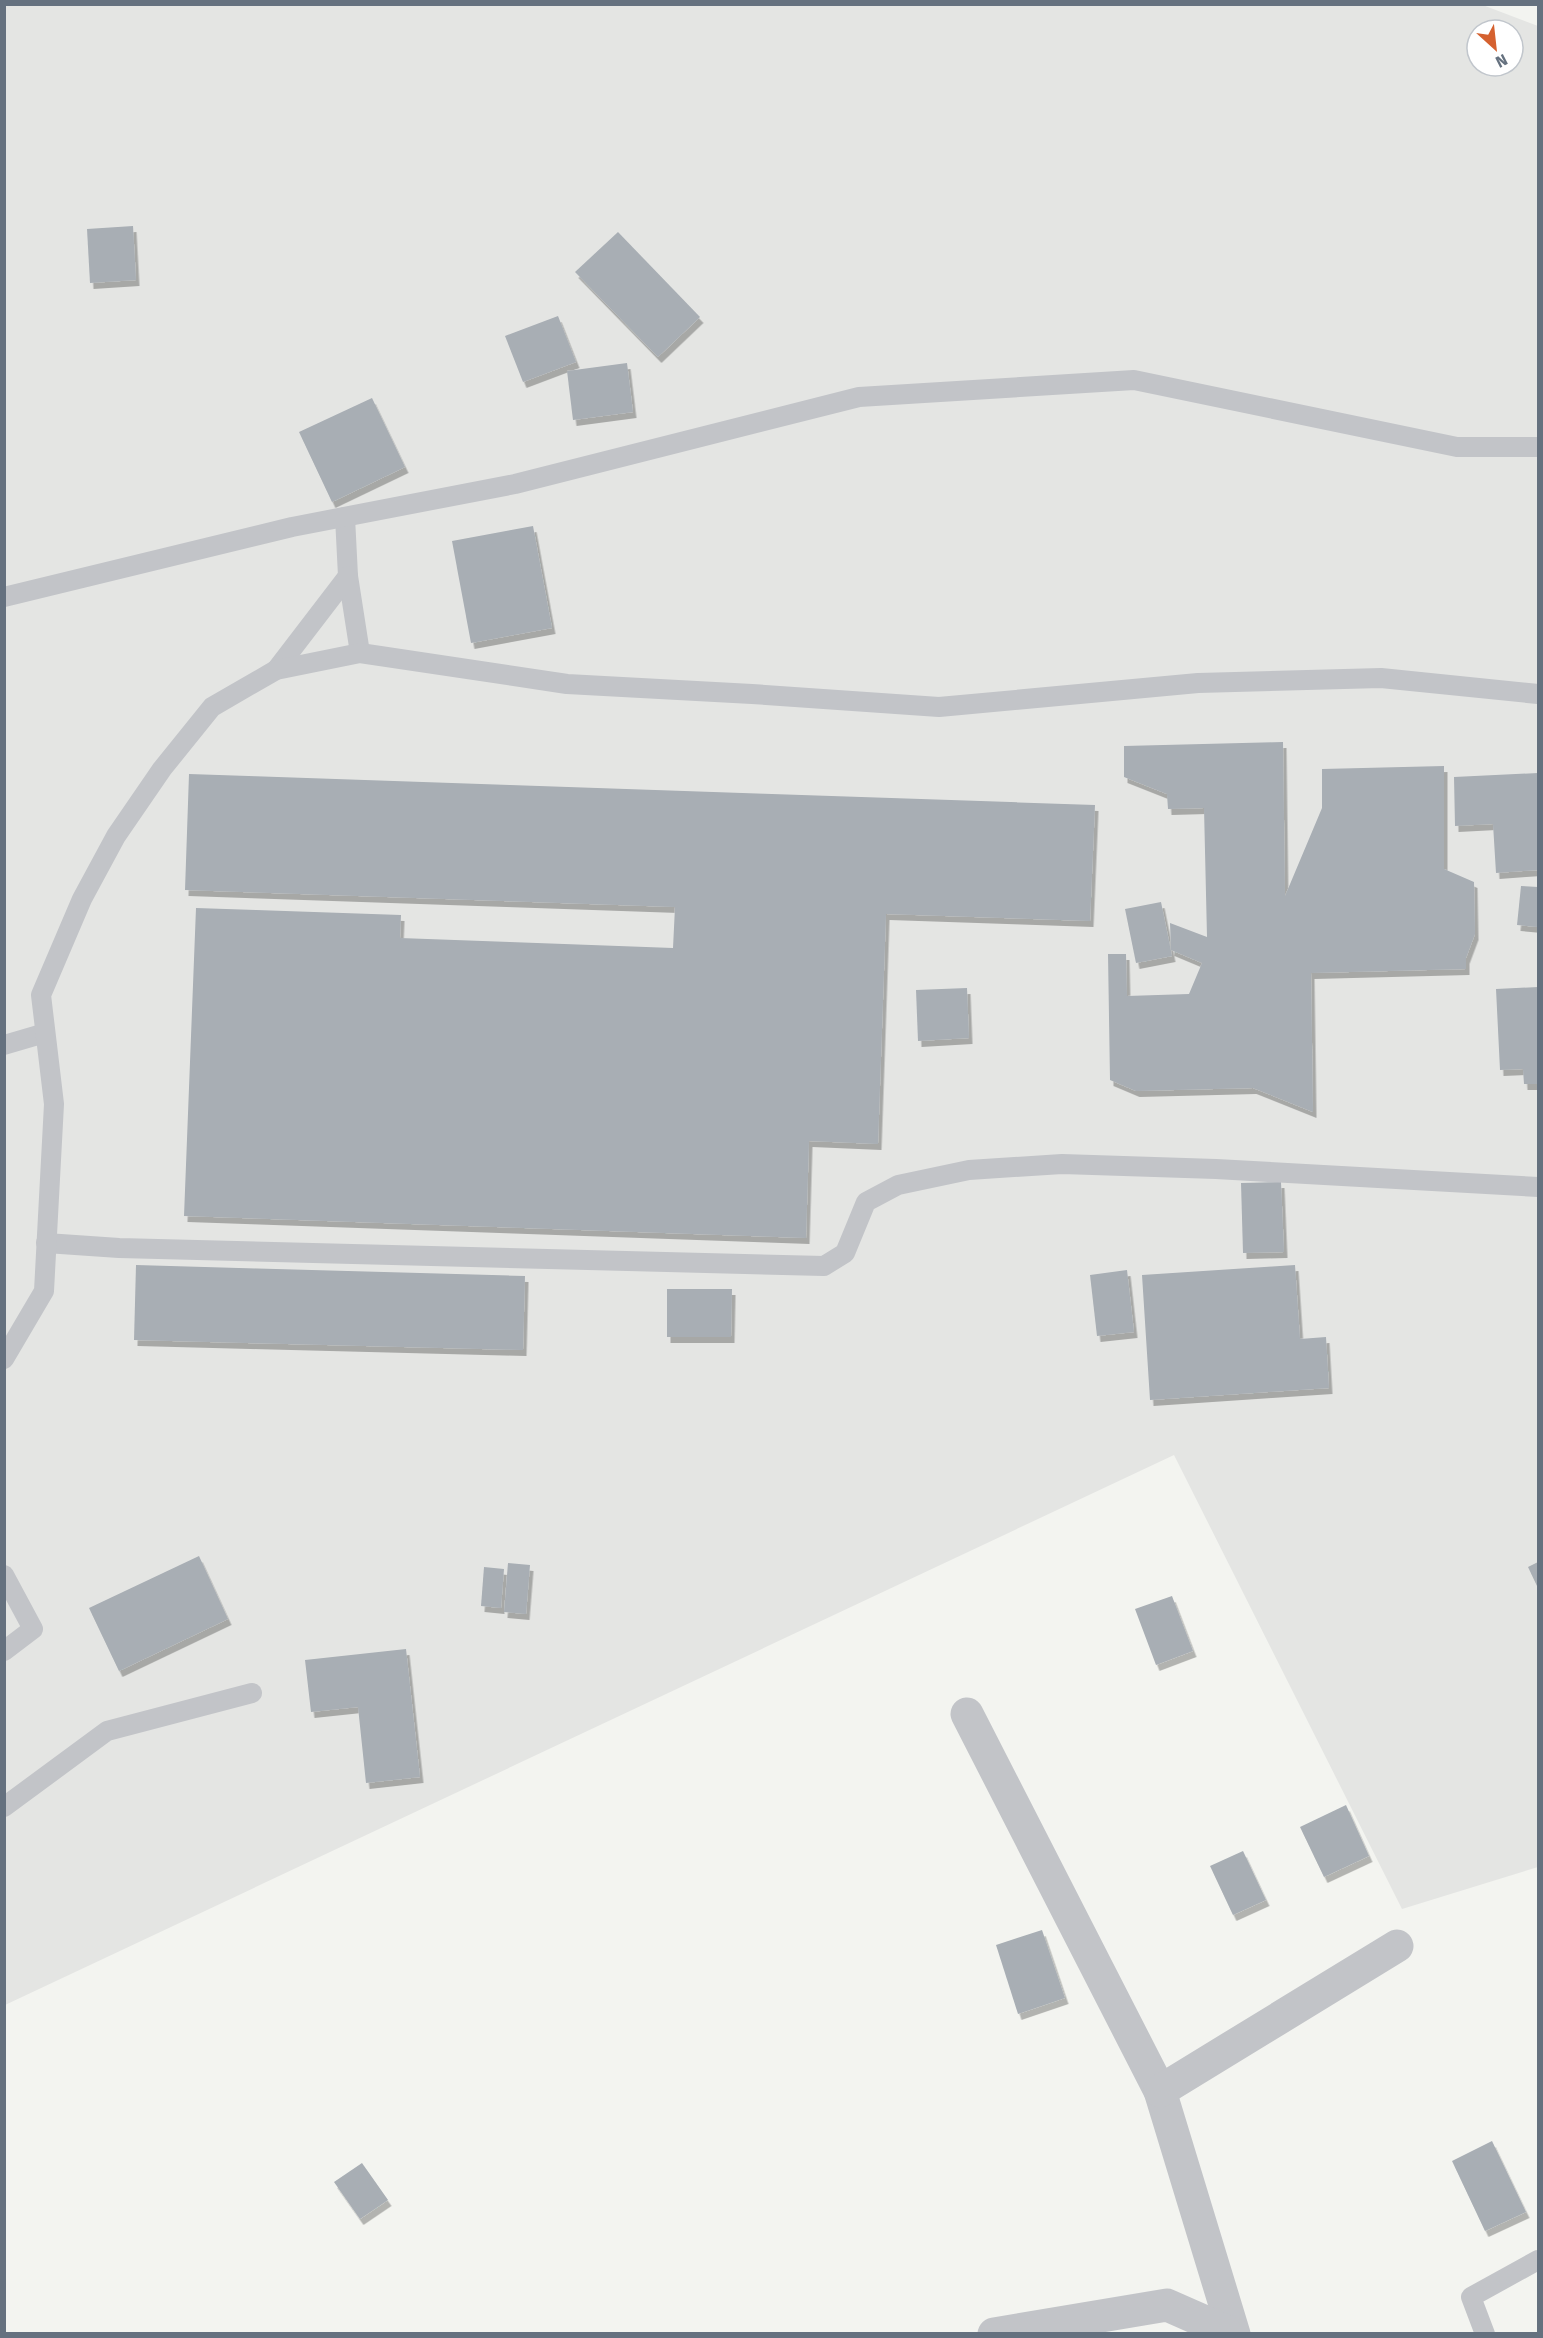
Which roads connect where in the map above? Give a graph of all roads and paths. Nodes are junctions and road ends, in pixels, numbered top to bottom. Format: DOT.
graph roads {
  1 [pos="1539,447"];
  2 [pos="345,517"];
  3 [pos="348,576"];
  4 [pos="4,597"];
  5 [pos="360,652"];
  6 [pos="276,670"];
  7 [pos="1539,694"];
  8 [pos="45,1033"];
  9 [pos="4,1045"];
  10 [pos="1539,1187"];
  11 [pos="46,1243"];
  12 [pos="4,1359"];
  13 [pos="4,1575"];
  14 [pos="4,1651"];
  15 [pos="252,1692"];
  16 [pos="968,1714"];
  17 [pos="4,1807"];
  18 [pos="1397,1946"];
  19 [pos="1160,2091"];
  20 [pos="1539,2260"];
  21 [pos="994,2334"];
  22 [pos="1234,2334"];
  23 [pos="1485,2334"];
  1 -- 2 [label="lane"];
  2 -- 3 [label="lane"];
  2 -- 4 [label="lane"];
  3 -- 5 [label="lane"];
  3 -- 6 [label="lane"];
  5 -- 6 [label="lane"];
  5 -- 7 [label="lane"];
  6 -- 8 [label="lane"];
  8 -- 9 [label="lane"];
  8 -- 11 [label="lane"];
  10 -- 11 [label="lane"];
  11 -- 12 [label="lane"];
  13 -- 14 [label="lane"];
  15 -- 17 [label="lane"];
  16 -- 19 [label="street"];
  18 -- 19 [label="street"];
  19 -- 22 [label="street"];
  20 -- 23 [label="lane"];
  21 -- 22 [label="street"];
}
